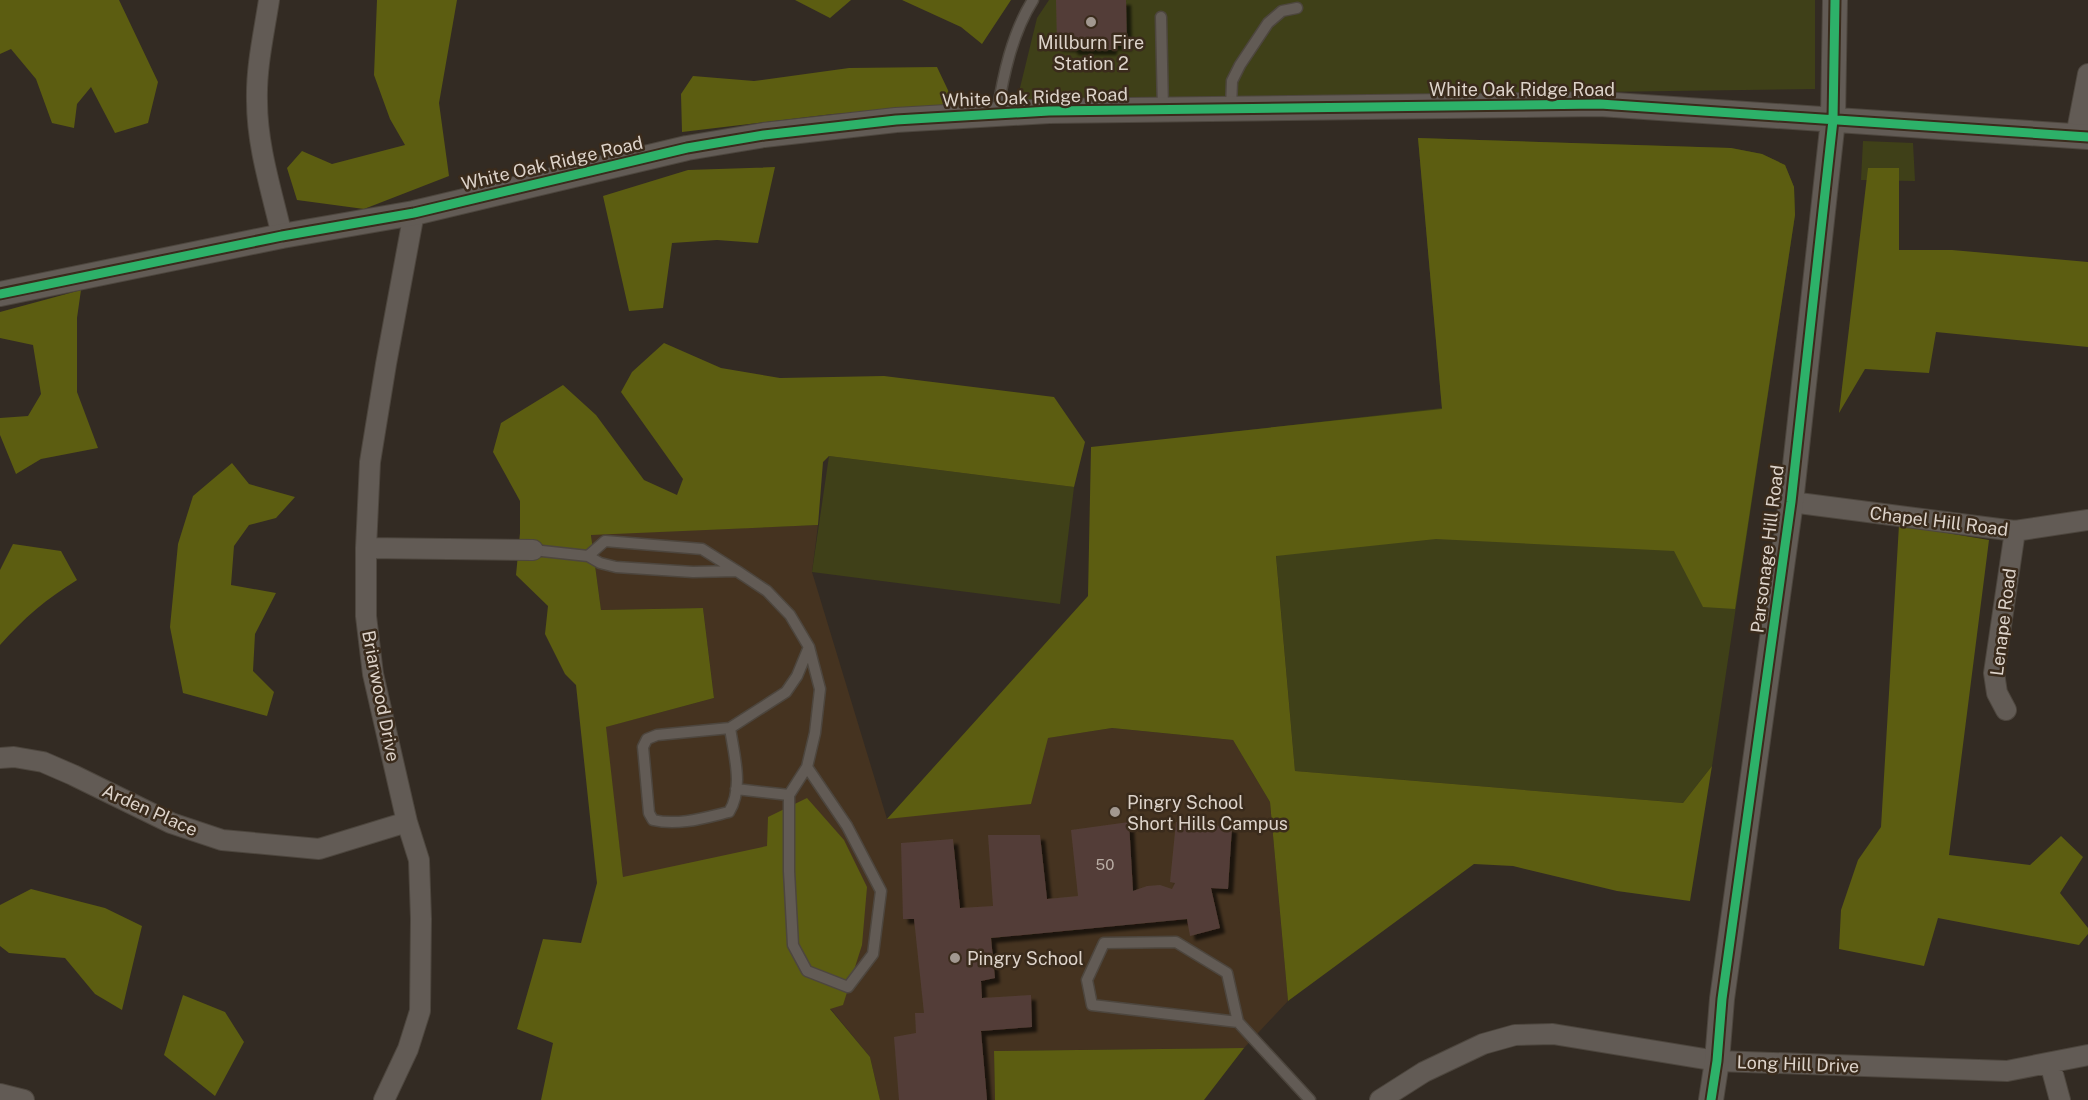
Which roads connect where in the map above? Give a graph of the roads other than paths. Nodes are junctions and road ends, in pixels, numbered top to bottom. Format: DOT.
graph roads {
  1 [pos="269,0"];
  2 [pos="1033,0"];
  3 [pos="1836,0"];
  4 [pos="1297,8"];
  5 [pos="1161,17"];
  6 [pos="2088,74"];
  7 [pos="1231,109"];
  8 [pos="1163,110"];
  9 [pos="997,114"];
  10 [pos="1833,120"];
  11 [pos="2082,137"];
  12 [pos="414,213"];
  13 [pos="282,236"];
  14 [pos="0,294"];
  15 [pos="1791,502"];
  16 [pos="2088,520"];
  17 [pos="2015,531"];
  18 [pos="366,548"];
  19 [pos="533,550"];
  20 [pos="588,556"];
  21 [pos="737,571"];
  22 [pos="809,648"];
  23 [pos="2006,710"];
  24 [pos="730,728"];
  25 [pos="0,758"];
  26 [pos="807,767"];
  27 [pos="736,789"];
  28 [pos="789,795"];
  29 [pos="407,822"];
  30 [pos="1238,1022"];
  31 [pos="2088,1055"];
  32 [pos="1717,1061"];
  33 [pos="2050,1063"];
  34 [pos="0,1094"];
  35 [pos="24,1100"];
  36 [pos="384,1100"];
  37 [pos="1310,1100"];
  38 [pos="1380,1100"];
  39 [pos="1711,1100"];
  40 [pos="2060,1100"];
  1 -- 13 [label="street"];
  2 -- 9 [label="lane"];
  3 -- 10 [label="street, Parsonage Hill Road"];
  4 -- 7 [label="lane"];
  5 -- 8 [label="lane"];
  6 -- 11 [label="street"];
  7 -- 8 [label="street, White Oak Ridge Road"];
  7 -- 10 [label="street, White Oak Ridge Road"];
  8 -- 9 [label="street, White Oak Ridge Road"];
  9 -- 12 [label="street, White Oak Ridge Road"];
  10 -- 11 [label="street, White Oak Ridge Road"];
  10 -- 15 [label="street, Parsonage Hill Road"];
  12 -- 13 [label="street, White Oak Ridge Road"];
  12 -- 18 [label="street, Briarwood Drive"];
  13 -- 14 [label="street, White Oak Ridge Road"];
  15 -- 17 [label="street, Chapel Hill Road"];
  15 -- 32 [label="street, Parsonage Hill Road"];
  16 -- 17 [label="street, Chapel Hill Road"];
  17 -- 23 [label="street, Lenape Road"];
  18 -- 19 [label="street"];
  18 -- 29 [label="street, Briarwood Drive"];
  19 -- 20 [label="lane"];
  20 -- 21 [label="lane"];
  20 -- 21 [label="lane"];
  21 -- 22 [label="lane"];
  22 -- 24 [label="lane"];
  22 -- 26 [label="lane"];
  24 -- 27 [label="lane"];
  24 -- 27 [label="lane"];
  25 -- 29 [label="street, Arden Place"];
  26 -- 28 [label="lane"];
  26 -- 28 [label="lane"];
  27 -- 28 [label="lane"];
  29 -- 36 [label="street, Briarwood Drive"];
  30 -- 30 [label="lane"];
  30 -- 37 [label="lane"];
  31 -- 33 [label="street, Long Hill Drive"];
  32 -- 33 [label="street, Long Hill Drive"];
  32 -- 38 [label="street, Long Hill Drive"];
  32 -- 39 [label="street, Parsonage Hill Road"];
  33 -- 40 [label="street"];
  34 -- 35 [label="street"];
}
